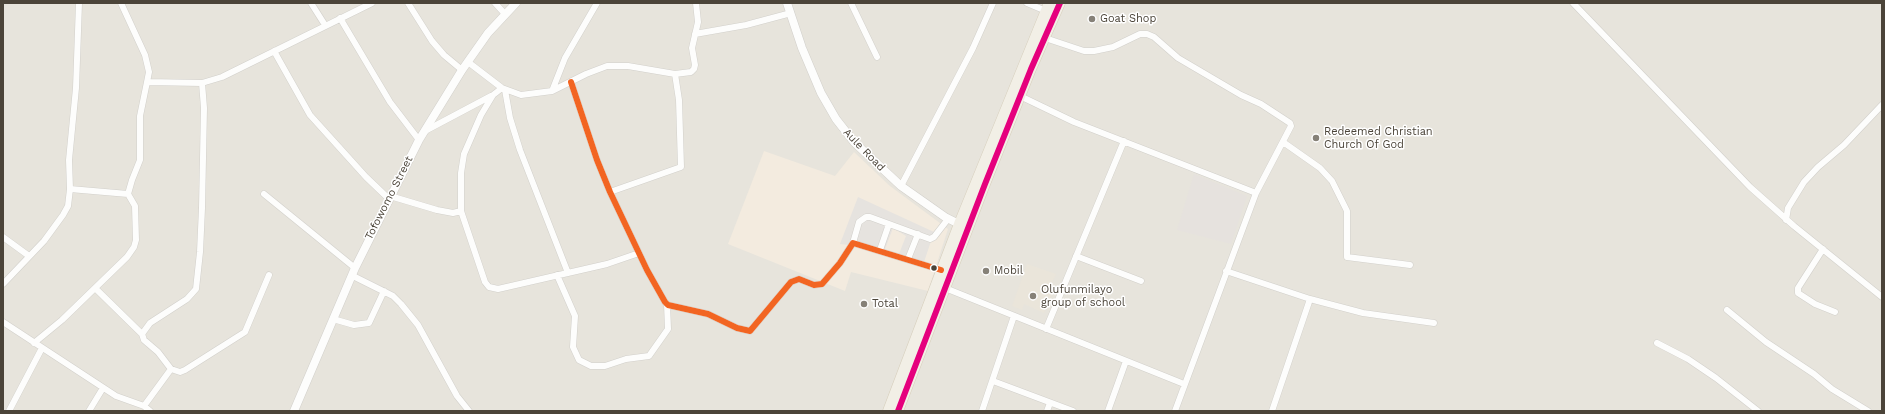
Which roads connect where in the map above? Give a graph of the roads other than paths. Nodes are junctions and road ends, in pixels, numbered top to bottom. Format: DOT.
graph roads {
  1 [pos="79,3"];
  2 [pos="121,3"];
  3 [pos="312,3"];
  4 [pos="372,3"];
  5 [pos="408,3"];
  6 [pos="495,3"];
  7 [pos="516,3"];
  8 [pos="597,3"];
  9 [pos="696,3"];
  10 [pos="787,3"];
  11 [pos="851,3"];
  12 [pos="993,3"];
  13 [pos="1027,3"];
  14 [pos="1060,3"];
  15 [pos="1573,3"];
  16 [pos="1048,7"];
  17 [pos="791,13"];
  18 [pos="505,14"];
  19 [pos="340,18"];
  20 [pos="325,25"];
  21 [pos="695,34"];
  22 [pos="1045,38"];
  23 [pos="274,51"];
  24 [pos="877,57"];
  25 [pos="468,62"];
  26 [pos="462,70"];
  27 [pos="675,74"];
  28 [pos="147,82"];
  29 [pos="571,82"];
  30 [pos="202,83"];
  31 [pos="503,89"];
  32 [pos="552,91"];
  33 [pos="493,95"];
  34 [pos="1020,96"];
  35 [pos="1882,104"];
  36 [pos="424,132"];
  37 [pos="419,140"];
  38 [pos="1124,142"];
  39 [pos="1282,142"];
  40 [pos="901,186"];
  41 [pos="70,189"];
  42 [pos="610,192"];
  43 [pos="1256,193"];
  44 [pos="128,194"];
  45 [pos="264,194"];
  46 [pos="389,197"];
  47 [pos="462,211"];
  48 [pos="948,219"];
  49 [pos="1786,220"];
  50 [pos="889,224"];
  51 [pos="958,224"];
  52 [pos="918,234"];
  53 [pos="3,237"];
  54 [pos="853,243"];
  55 [pos="1823,249"];
  56 [pos="880,250"];
  57 [pos="639,253"];
  58 [pos="30,256"];
  59 [pos="1076,256"];
  60 [pos="908,259"];
  61 [pos="1410,265"];
  62 [pos="941,270"];
  63 [pos="1226,271"];
  64 [pos="354,272"];
  65 [pos="568,272"];
  66 [pos="269,275"];
  67 [pos="557,275"];
  68 [pos="1141,281"];
  69 [pos="3,284"];
  70 [pos="95,288"];
  71 [pos="945,288"];
  72 [pos="384,291"];
  73 [pos="1882,297"];
  74 [pos="1310,299"];
  75 [pos="667,304"];
  76 [pos="1727,310"];
  77 [pos="1835,312"];
  78 [pos="1014,316"];
  79 [pos="333,319"];
  80 [pos="3,322"];
  81 [pos="1434,323"];
  82 [pos="1046,328"];
  83 [pos="142,334"];
  84 [pos="34,344"];
  85 [pos="1657,344"];
  86 [pos="42,348"];
  87 [pos="1126,361"];
  88 [pos="171,369"];
  89 [pos="993,381"];
  90 [pos="1184,384"];
  91 [pos="103,388"];
  92 [pos="1050,402"];
  93 [pos="144,406"];
  94 [pos="9,411"];
  95 [pos="89,411"];
  96 [pos="150,411"];
  97 [pos="294,411"];
  98 [pos="469,411"];
  99 [pos="888,411"];
  100 [pos="898,411"];
  101 [pos="982,411"];
  102 [pos="1047,411"];
  103 [pos="1073,411"];
  104 [pos="1108,411"];
  105 [pos="1174,411"];
  106 [pos="1272,411"];
  107 [pos="1758,411"];
  108 [pos="1868,411"];
  1 -- 41 [label="street"];
  2 -- 28 [label="street"];
  3 -- 20 [label="street"];
  4 -- 19 [label="street"];
  5 -- 26 [label="street"];
  6 -- 18 [label="street"];
  7 -- 18 [label="street, Tofowomo Street"];
  8 -- 32 [label="street"];
  9 -- 21 [label="street"];
  10 -- 17 [label="street, Aule Road"];
  11 -- 24 [label="street"];
  12 -- 40 [label="street"];
  13 -- 16 [label="street"];
  14 -- 22 [label="main road"];
  15 -- 49 [label="street"];
  16 -- 51 [label="main road"];
  17 -- 21 [label="street"];
  17 -- 40 [label="street, Aule Road"];
  18 -- 25 [label="street, Tofowomo Street"];
  19 -- 20 [label="street"];
  19 -- 37 [label="street"];
  20 -- 23 [label="street"];
  21 -- 27 [label="street"];
  22 -- 34 [label="main road"];
  22 -- 39 [label="street"];
  23 -- 30 [label="street"];
  23 -- 46 [label="street"];
  25 -- 26 [label="street, Tofowomo Street"];
  25 -- 31 [label="street"];
  26 -- 36 [label="street, Tofowomo Street"];
  27 -- 29 [label="street"];
  27 -- 42 [label="street"];
  28 -- 30 [label="street"];
  28 -- 44 [label="street"];
  29 -- 32 [label="street"];
  29 -- 42 [label="street"];
  30 -- 83 [label="street"];
  31 -- 32 [label="street"];
  31 -- 33 [label="street"];
  31 -- 65 [label="street"];
  33 -- 36 [label="street"];
  33 -- 47 [label="street"];
  34 -- 38 [label="street"];
  34 -- 71 [label="main road"];
  35 -- 49 [label="street"];
  36 -- 37 [label="street, Tofowomo Street"];
  37 -- 46 [label="street, Tofowomo Street"];
  38 -- 43 [label="street"];
  38 -- 59 [label="street"];
  39 -- 43 [label="street"];
  39 -- 61 [label="street"];
  40 -- 48 [label="street, Aule Road"];
  41 -- 44 [label="street"];
  41 -- 58 [label="street"];
  42 -- 57 [label="street"];
  43 -- 63 [label="street"];
  44 -- 70 [label="street"];
  45 -- 64 [label="street"];
  46 -- 47 [label="street"];
  46 -- 64 [label="street, Tofowomo Street"];
  47 -- 67 [label="street"];
  48 -- 51 [label="street, Aule Road"];
  48 -- 52 [label="street"];
  49 -- 55 [label="street"];
  50 -- 52 [label="street"];
  50 -- 54 [label="street"];
  50 -- 56 [label="street"];
  51 -- 62 [label="main road"];
  52 -- 60 [label="street"];
  53 -- 58 [label="street"];
  54 -- 56 [label="street"];
  54 -- 75 [label="street"];
  55 -- 73 [label="street"];
  55 -- 77 [label="street"];
  56 -- 60 [label="street"];
  57 -- 65 [label="street"];
  57 -- 75 [label="street"];
  58 -- 69 [label="street"];
  59 -- 68 [label="street"];
  59 -- 82 [label="street"];
  60 -- 62 [label="street"];
  62 -- 99 [label="main road"];
  63 -- 74 [label="street"];
  63 -- 90 [label="street"];
  64 -- 72 [label="street"];
  64 -- 79 [label="street, Tofowomo Street"];
  65 -- 67 [label="street"];
  66 -- 88 [label="street"];
  67 -- 75 [label="street"];
  70 -- 83 [label="street"];
  70 -- 84 [label="street"];
  71 -- 78 [label="street"];
  71 -- 100 [label="main road"];
  72 -- 79 [label="street"];
  72 -- 98 [label="street"];
  74 -- 81 [label="street"];
  74 -- 106 [label="street"];
  76 -- 108 [label="street"];
  78 -- 82 [label="street"];
  78 -- 89 [label="street"];
  79 -- 97 [label="street, Tofowomo Street"];
  80 -- 84 [label="street"];
  82 -- 87 [label="street"];
  83 -- 88 [label="street"];
  84 -- 86 [label="street"];
  85 -- 107 [label="street"];
  86 -- 91 [label="street"];
  86 -- 94 [label="street"];
  87 -- 90 [label="street"];
  87 -- 104 [label="street"];
  88 -- 93 [label="street"];
  89 -- 92 [label="street"];
  89 -- 101 [label="street"];
  90 -- 105 [label="street"];
  91 -- 93 [label="street"];
  91 -- 95 [label="street"];
  92 -- 102 [label="street"];
  92 -- 103 [label="street"];
  93 -- 96 [label="street"];
}
